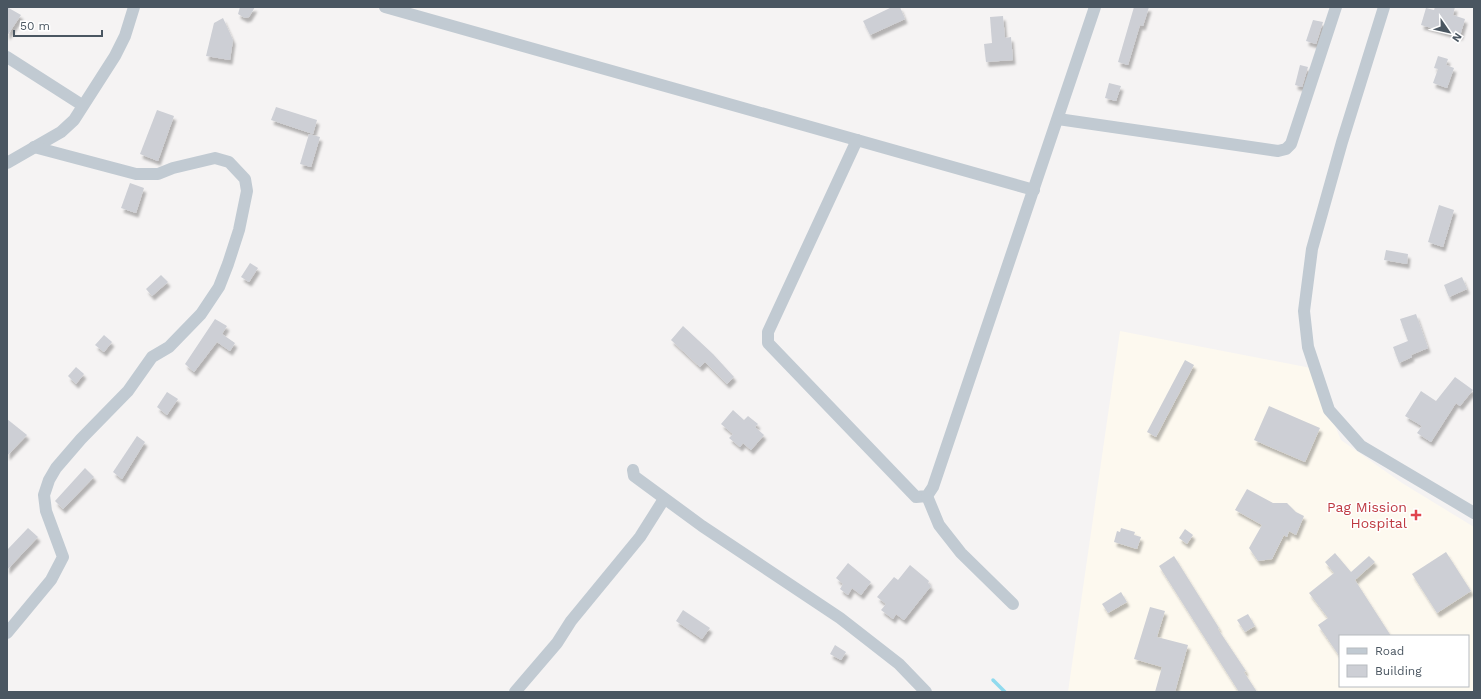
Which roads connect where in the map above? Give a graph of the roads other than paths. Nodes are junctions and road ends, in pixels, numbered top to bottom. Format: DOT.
graph roads {
  1 [pos="134,7"];
  2 [pos="385,7"];
  3 [pos="1095,7"];
  4 [pos="1336,7"];
  5 [pos="1384,7"];
  6 [pos="7,57"];
  7 [pos="82,105"];
  8 [pos="1058,119"];
  9 [pos="857,140"];
  10 [pos="34,147"];
  11 [pos="7,163"];
  12 [pos="1034,190"];
  13 [pos="633,470"];
  14 [pos="927,496"];
  15 [pos="664,499"];
  16 [pos="1474,513"];
  17 [pos="1013,604"];
  18 [pos="7,633"];
  19 [pos="515,692"];
  20 [pos="926,692"];
  1 -- 7 [label="street"];
  2 -- 9 [label="street"];
  3 -- 8 [label="street"];
  4 -- 8 [label="street"];
  5 -- 16 [label="street"];
  6 -- 7 [label="street"];
  7 -- 10 [label="street"];
  8 -- 12 [label="street"];
  9 -- 12 [label="street"];
  9 -- 14 [label="street"];
  10 -- 11 [label="street"];
  10 -- 18 [label="street"];
  12 -- 14 [label="street"];
  13 -- 15 [label="street"];
  14 -- 17 [label="street"];
  15 -- 19 [label="street"];
  15 -- 20 [label="street"];
}
